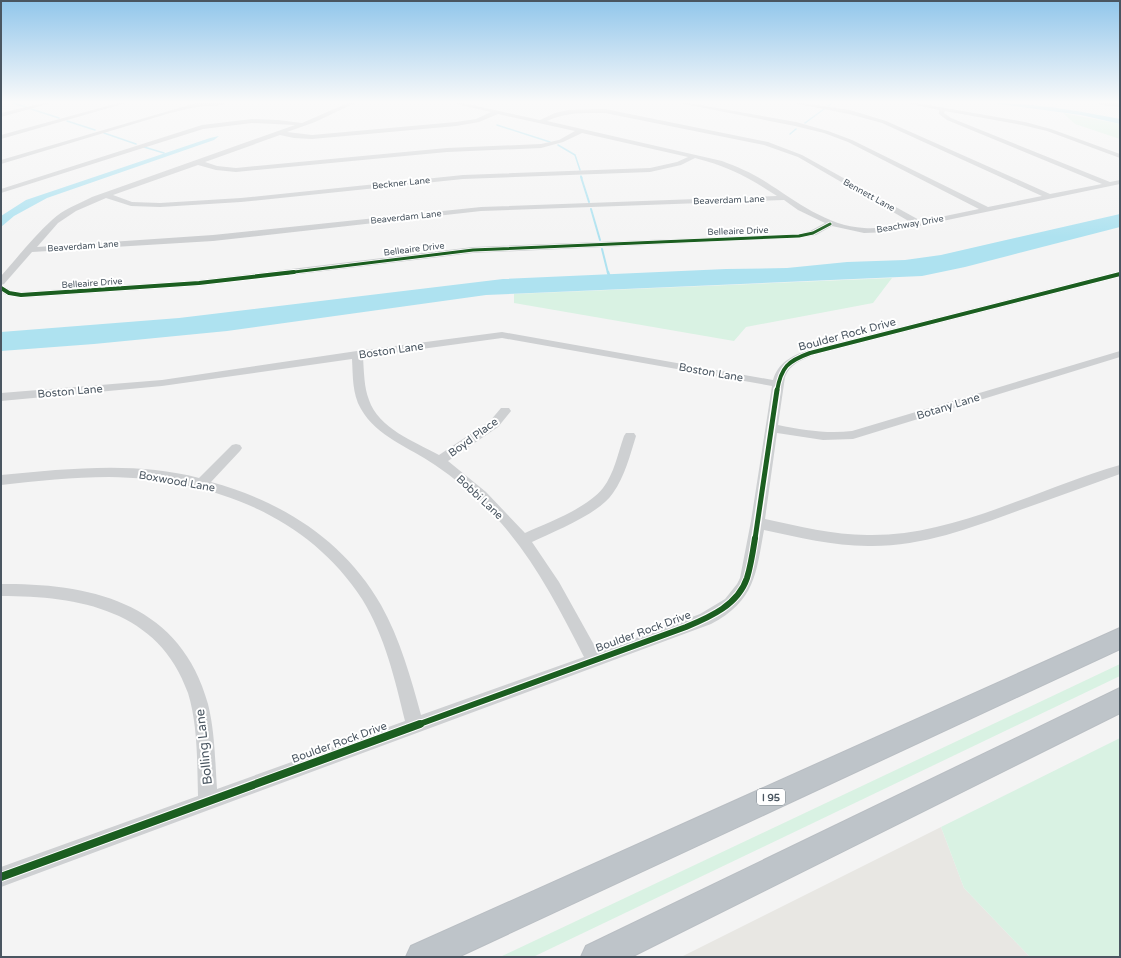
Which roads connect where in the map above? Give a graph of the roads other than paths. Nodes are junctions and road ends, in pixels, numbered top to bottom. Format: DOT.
graph roads {
  1 [pos="49,148"];
  2 [pos="137,148"];
  3 [pos="238,148"];
  4 [pos="504,148"];
  5 [pos="659,148"];
  6 [pos="778,148"];
  7 [pos="863,148"];
  8 [pos="941,148"];
  9 [pos="1020,148"];
  10 [pos="1096,148"];
  11 [pos="695,156"];
  12 [pos="1120,156"];
  13 [pos="1,162"];
  14 [pos="197,162"];
  15 [pos="1120,182"];
  16 [pos="1109,184"];
  17 [pos="1,191"];
  18 [pos="106,195"];
  19 [pos="1050,197"];
  20 [pos="785,198"];
  21 [pos="987,210"];
  22 [pos="830,224"];
  23 [pos="920,224"];
  24 [pos="28,250"];
  25 [pos="1120,274"];
  26 [pos="1,282"];
  27 [pos="1,288"];
  28 [pos="357,354"];
  29 [pos="1120,354"];
  30 [pos="778,384"];
  31 [pos="1,397"];
  32 [pos="505,411"];
  33 [pos="772,428"];
  34 [pos="630,436"];
  35 [pos="236,448"];
  36 [pos="439,461"];
  37 [pos="1120,469"];
  38 [pos="1,480"];
  39 [pos="202,483"];
  40 [pos="757,523"];
  41 [pos="523,540"];
  42 [pos="1,590"];
  43 [pos="1120,638"];
  44 [pos="594,660"];
  45 [pos="1120,700"];
  46 [pos="415,725"];
  47 [pos="208,801"];
  48 [pos="1,877"];
  49 [pos="422,957"];
  50 [pos="597,957"];
  1 -- 13 [label="street"];
  2 -- 17 [label="street"];
  3 -- 14 [label="street"];
  4 -- 14 [label="street"];
  5 -- 11 [label="street, Beachway Drive"];
  6 -- 23 [label="street, Bennett Lane"];
  7 -- 21 [label="street"];
  8 -- 19 [label="street"];
  9 -- 16 [label="street"];
  10 -- 12 [label="street"];
  11 -- 18 [label="street, Beckner Lane"];
  11 -- 20 [label="street, Beachway Drive"];
  14 -- 18 [label="street"];
  15 -- 16 [label="street, Beachway Drive"];
  16 -- 19 [label="street, Beachway Drive"];
  18 -- 24 [label="street"];
  19 -- 21 [label="street, Beachway Drive"];
  20 -- 22 [label="street, Beachway Drive"];
  20 -- 24 [label="street, Beaverdam Lane"];
  21 -- 23 [label="street, Beachway Drive"];
  22 -- 23 [label="street, Beachway Drive"];
  22 -- 27 [label="street, Belleaire Drive"];
  24 -- 26 [label="street"];
  25 -- 30 [label="street, Boulder Rock Drive"];
  28 -- 30 [label="street, Boston Lane"];
  28 -- 31 [label="street, Boston Lane"];
  28 -- 36 [label="street, Bobbi Lane"];
  29 -- 33 [label="street, Botany Lane"];
  30 -- 33 [label="street, Boulder Rock Drive"];
  32 -- 36 [label="street, Boyd Place"];
  33 -- 40 [label="street, Boulder Rock Drive"];
  34 -- 41 [label="street"];
  35 -- 39 [label="street"];
  36 -- 41 [label="street, Bobbi Lane"];
  37 -- 40 [label="street"];
  38 -- 39 [label="street, Boxwood Lane"];
  39 -- 46 [label="street, Boxwood Lane"];
  40 -- 44 [label="street, Boulder Rock Drive"];
  41 -- 44 [label="street, Bobbi Lane"];
  42 -- 47 [label="street, Bolling Lane"];
  43 -- 49 [label="highway, I 95"];
  44 -- 46 [label="street, Boulder Rock Drive"];
  45 -- 50 [label="highway"];
  46 -- 47 [label="street, Boulder Rock Drive"];
  47 -- 48 [label="street, Boulder Rock Drive"];
}
